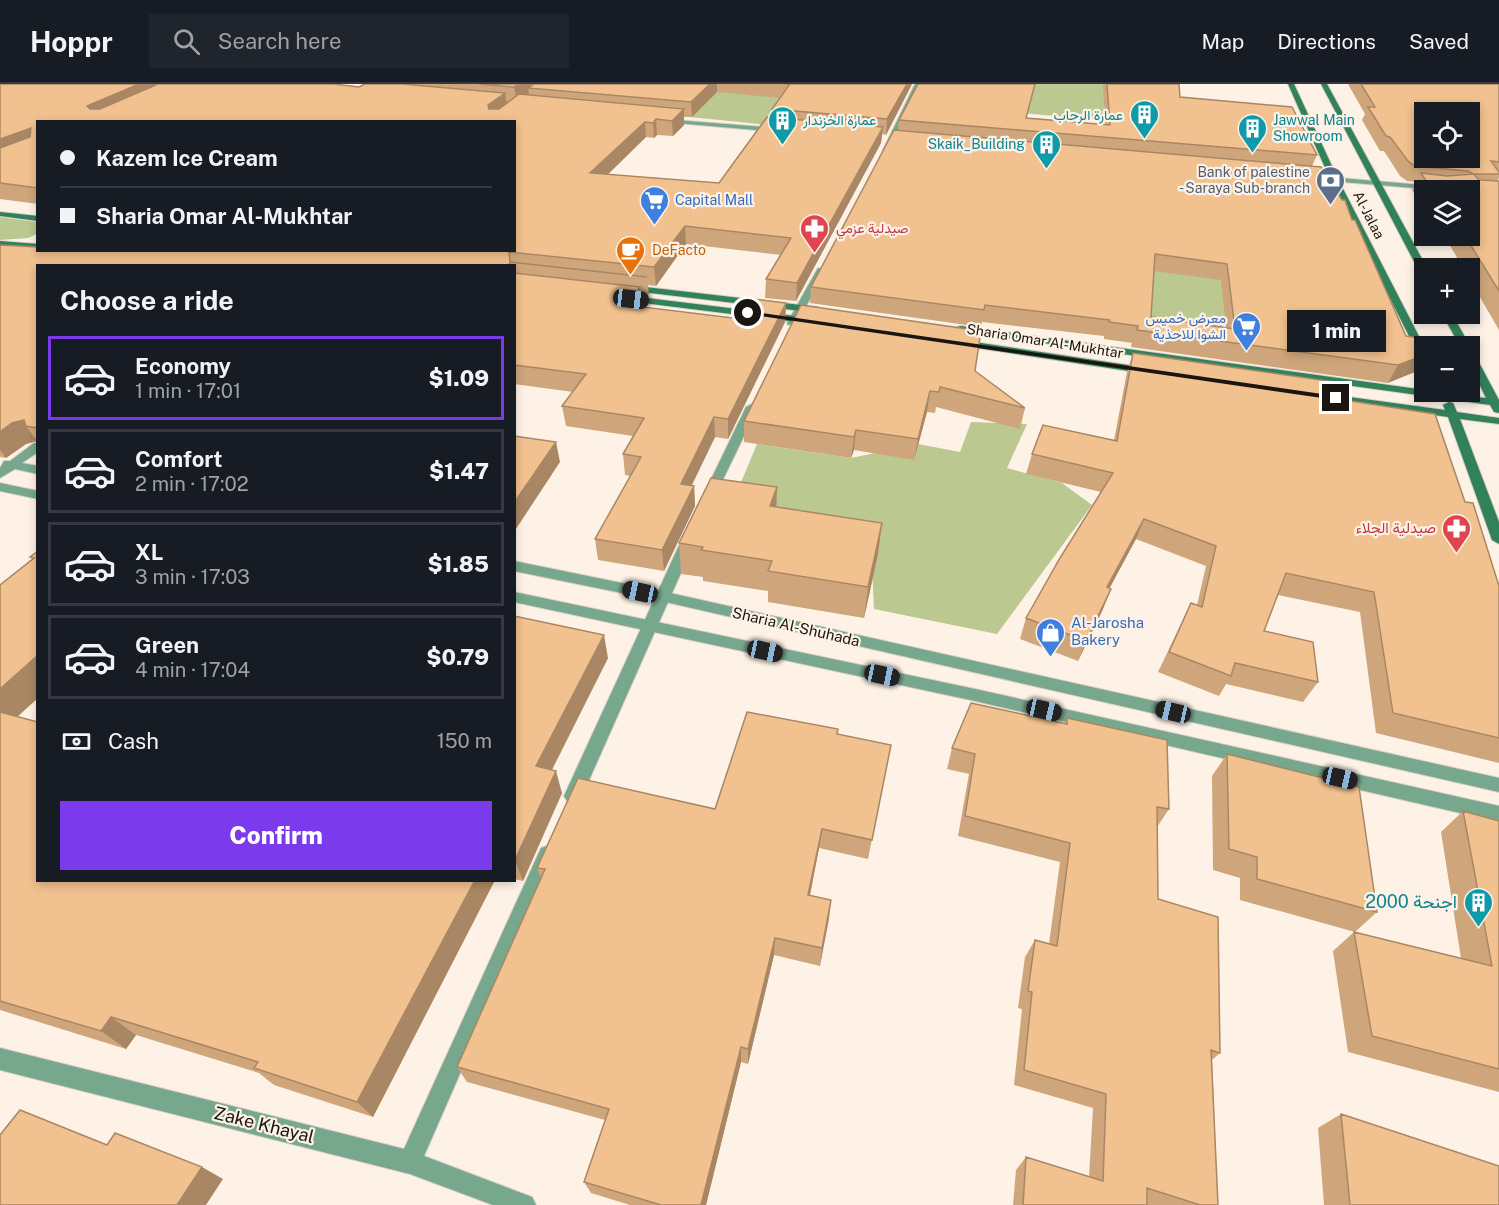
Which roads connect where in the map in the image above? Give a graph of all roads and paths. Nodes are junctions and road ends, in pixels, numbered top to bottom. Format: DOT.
graph roads {
  1 [pos="918,84"];
  2 [pos="1291,84"];
  3 [pos="1324,84"];
  4 [pos="657,119"];
  5 [pos="785,131"];
  6 [pos="879,139"];
  7 [pos="891,140"];
  8 [pos="902,141"];
  9 [pos="879,161"];
  10 [pos="1311,177"];
  11 [pos="1334,179"];
  12 [pos="1376,183"];
  13 [pos="1414,186"];
  14 [pos="0,214"];
  15 [pos="36,219"];
  16 [pos="36,240"];
  17 [pos="0,244"];
  18 [pos="11,245"];
  19 [pos="36,247"];
  20 [pos="1417,258"];
  21 [pos="823,265"];
  22 [pos="622,287"];
  23 [pos="608,297"];
  24 [pos="824,310"];
  25 [pos="797,313"];
  26 [pos="818,322"];
  27 [pos="953,328"];
  28 [pos="1414,336"];
  29 [pos="784,340"];
  30 [pos="948,341"];
  31 [pos="1161,373"];
  32 [pos="1480,373"];
  33 [pos="1414,390"];
  34 [pos="759,393"];
  35 [pos="1313,395"];
  36 [pos="1448,402"];
  37 [pos="1480,402"];
  38 [pos="1498,406"];
  39 [pos="1452,413"];
  40 [pos="1499,421"];
  41 [pos="36,447"];
  42 [pos="6,464"];
  43 [pos="36,470"];
  44 [pos="0,474"];
  45 [pos="0,487"];
  46 [pos="36,495"];
  47 [pos="1499,540"];
  48 [pos="516,566"];
  49 [pos="661,596"];
  50 [pos="516,597"];
  51 [pos="649,627"];
  52 [pos="1499,785"];
  53 [pos="566,813"];
  54 [pos="1499,814"];
  55 [pos="556,835"];
  56 [pos="0,1059"];
  57 [pos="410,1162"];
  58 [pos="524,1205"];
  1 -- 7 [label="street"];
  2 -- 11 [label="main road, Al-Jalaa"];
  3 -- 12 [label="main road, Al-Jalaa"];
  4 -- 5 [label="street"];
  6 -- 7 [label="street"];
  7 -- 8 [label="street"];
  7 -- 9 [label="street"];
  10 -- 11 [label="street"];
  11 -- 12 [label="street"];
  11 -- 28 [label="main road, Al-Jalaa"];
  12 -- 13 [label="street"];
  12 -- 20 [label="main road, Al-Jalaa"];
  14 -- 15 [label="main road"];
  16 -- 18 [label="main road"];
  17 -- 18 [label="main road"];
  18 -- 19 [label="main road"];
  21 -- 25 [label="street"];
  22 -- 25 [label="main road"];
  23 -- 25 [label="main road"];
  24 -- 25 [label="main road"];
  25 -- 26 [label="main road"];
  25 -- 29 [label="street"];
  27 -- 33 [label="main road, Sharia Omar Al-Mukhtar"];
  30 -- 31 [label="main road, Sharia Omar Al-Mukhtar"];
  32 -- 38 [label="main road"];
  34 -- 49 [label="street"];
  35 -- 39 [label="main road"];
  36 -- 39 [label="main road"];
  37 -- 38 [label="main road, Sharia Omar Al-Mukhtar"];
  39 -- 40 [label="main road"];
  39 -- 47 [label="main road"];
  41 -- 42 [label="street"];
  42 -- 43 [label="street"];
  42 -- 44 [label="street"];
  45 -- 46 [label="street"];
  48 -- 49 [label="street, Sharia Al-Shuhada"];
  49 -- 51 [label="street"];
  49 -- 52 [label="street, Sharia Al-Shuhada"];
  50 -- 51 [label="street, Sharia Al-Shuhada"];
  51 -- 53 [label="street"];
  51 -- 54 [label="street, Sharia Al-Shuhada"];
  55 -- 57 [label="street"];
  56 -- 57 [label="street, Zake Khayal"];
  57 -- 58 [label="street, Zake Khayal"];
}
